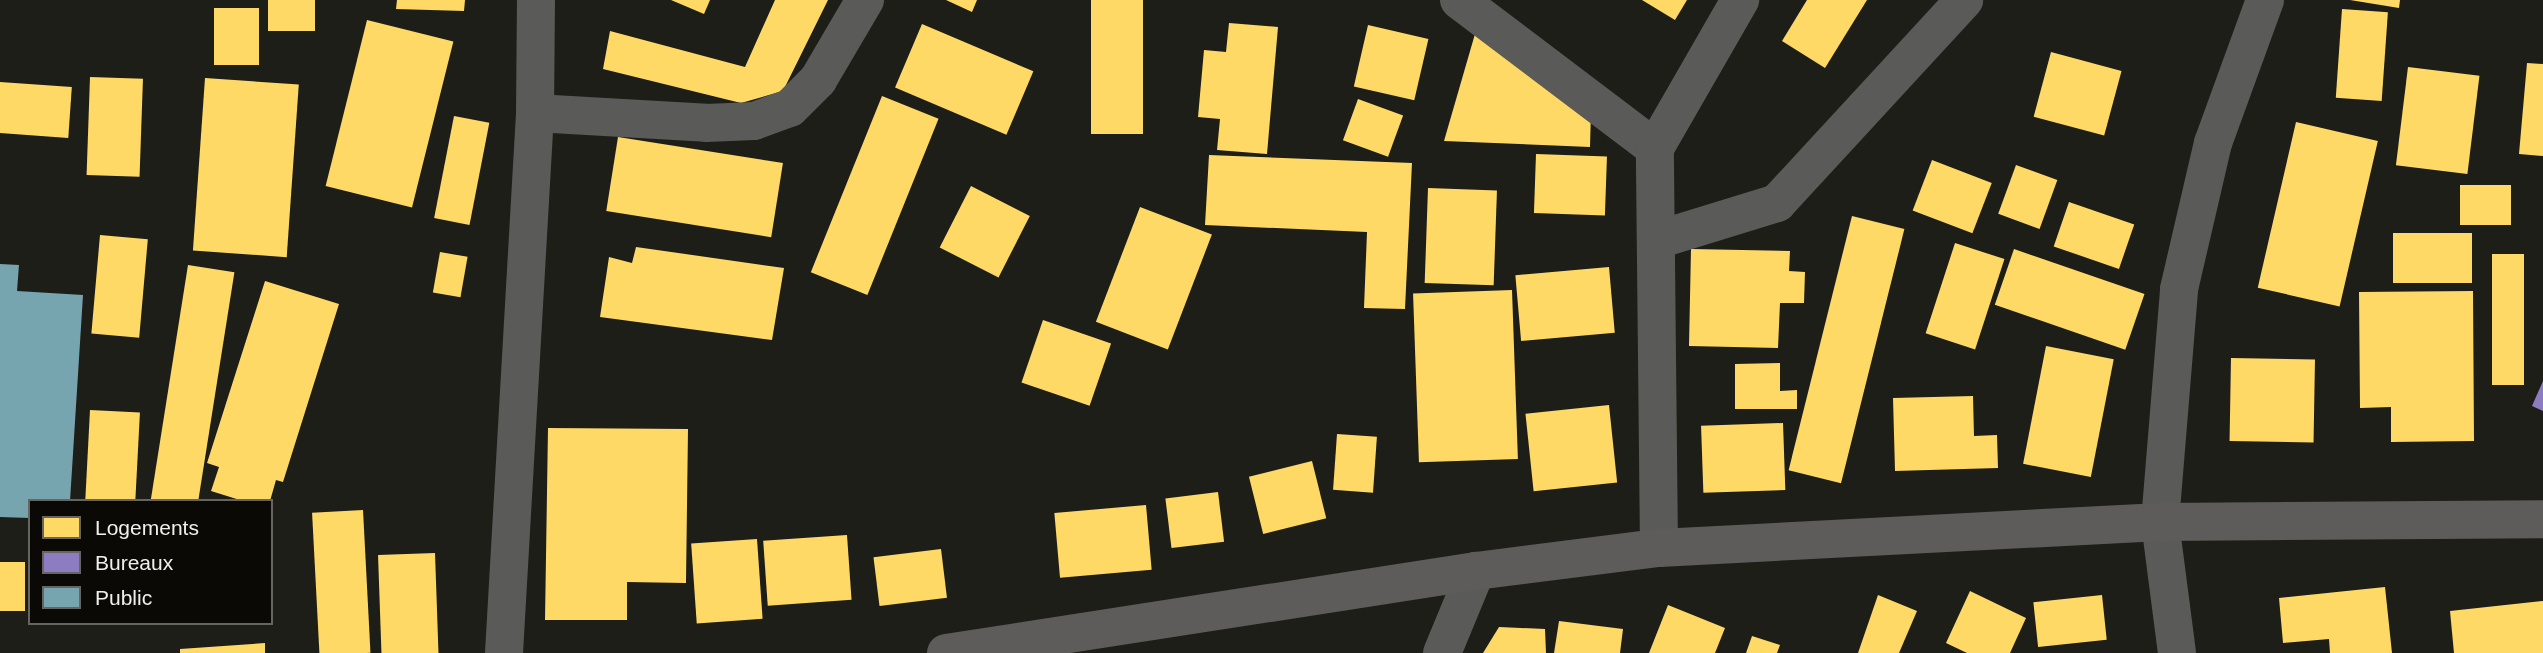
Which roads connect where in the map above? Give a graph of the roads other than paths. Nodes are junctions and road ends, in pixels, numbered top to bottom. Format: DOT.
graph roads {
  1 [pos="536,0"];
  2 [pos="865,0"];
  3 [pos="1459,0"];
  4 [pos="1741,0"];
  5 [pos="1964,0"];
  6 [pos="2265,0"];
  7 [pos="535,113"];
  8 [pos="1655,148"];
  9 [pos="1657,240"];
  10 [pos="2543,519"];
  11 [pos="2160,523"];
  12 [pos="1660,548"];
  13 [pos="1476,571"];
  14 [pos="504,653"];
  15 [pos="946,653"];
  16 [pos="1442,653"];
  17 [pos="2177,653"];
  1 -- 7 [label="street"];
  2 -- 7 [label="street"];
  3 -- 8 [label="street"];
  4 -- 8 [label="street"];
  5 -- 9 [label="street"];
  6 -- 11 [label="street"];
  7 -- 14 [label="street"];
  8 -- 9 [label="street"];
  9 -- 12 [label="street"];
  10 -- 11 [label="street"];
  11 -- 12 [label="street"];
  11 -- 17 [label="street"];
  12 -- 13 [label="street"];
  13 -- 15 [label="street"];
  13 -- 16 [label="street"];
}
